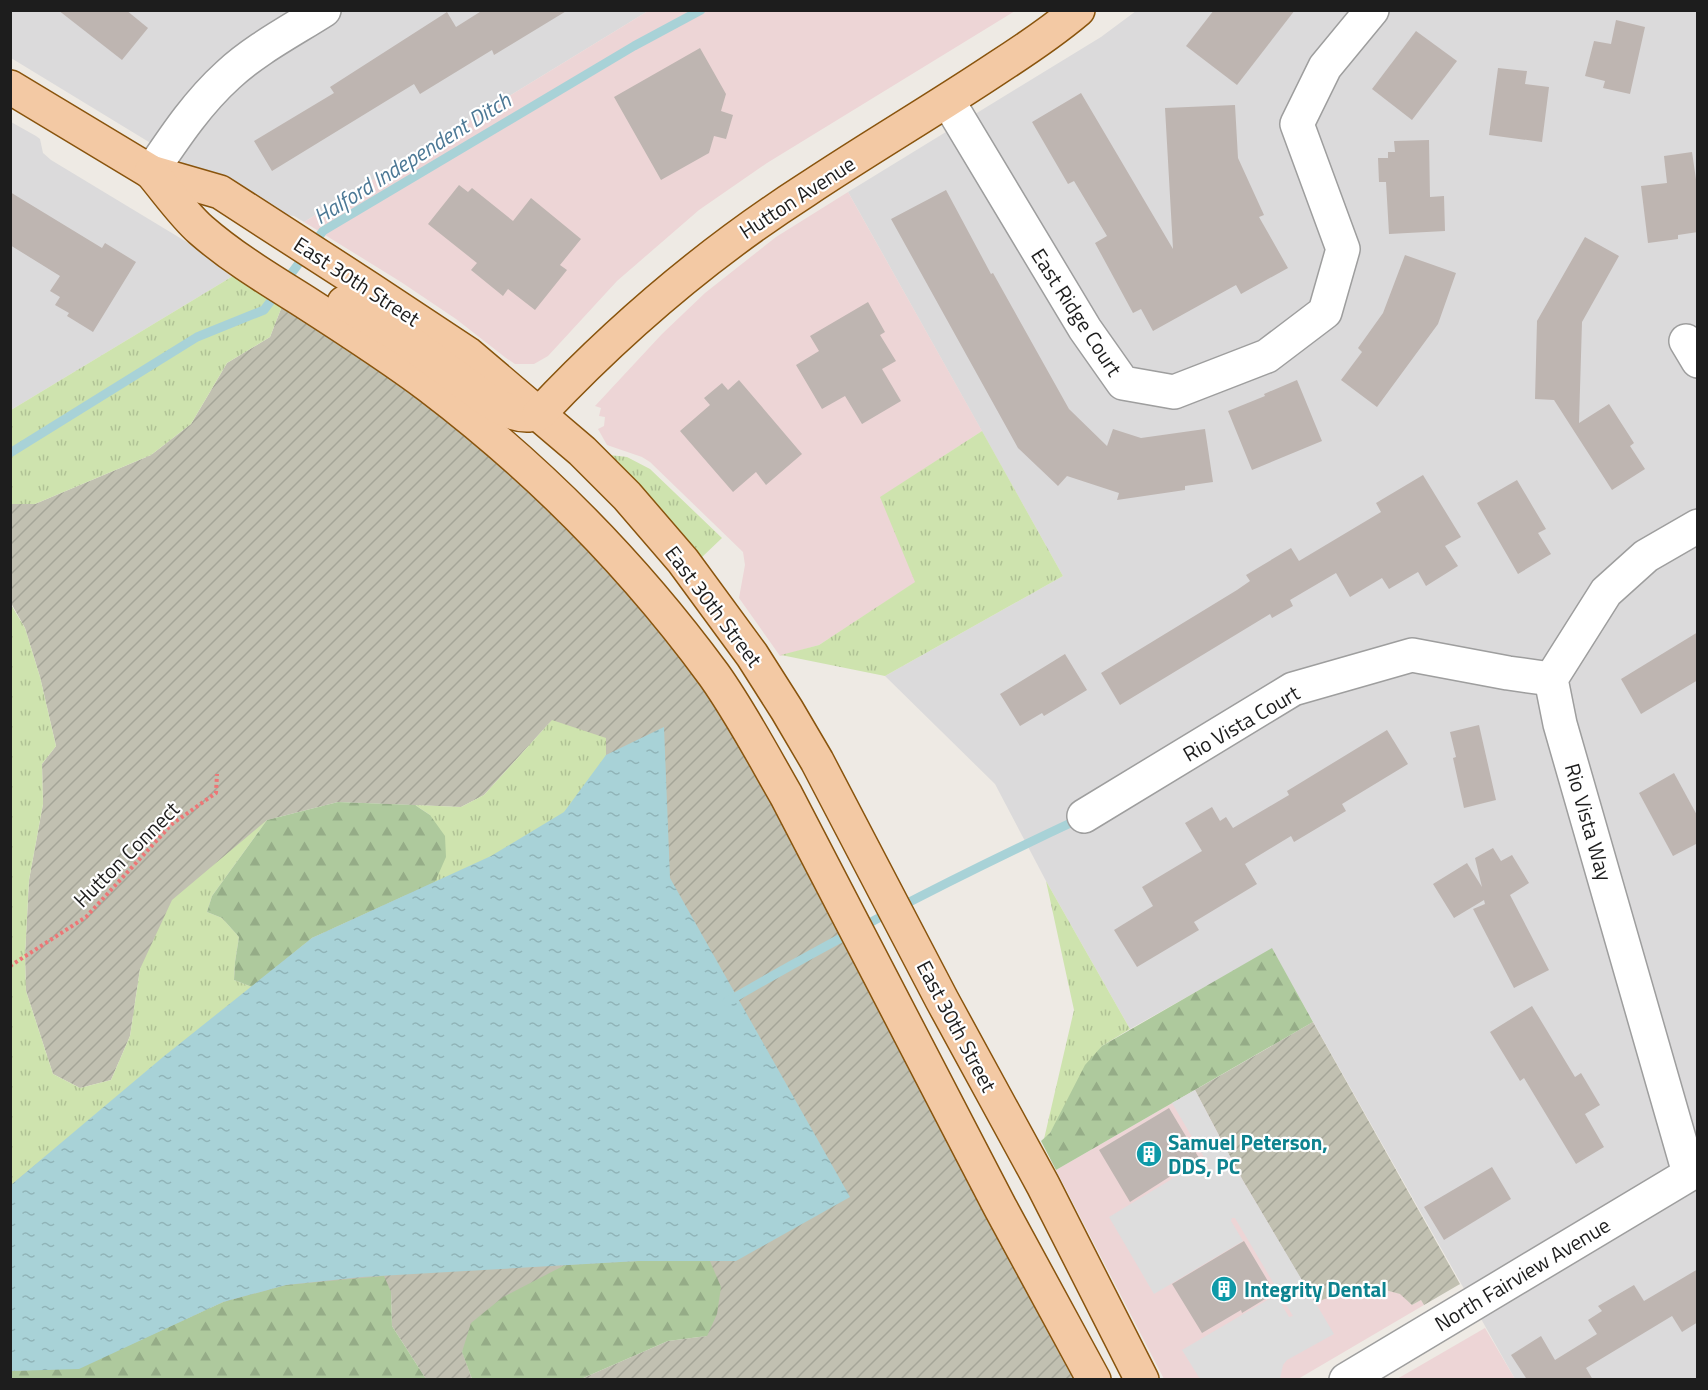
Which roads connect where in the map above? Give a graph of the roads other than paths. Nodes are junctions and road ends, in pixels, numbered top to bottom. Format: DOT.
graph roads {
  1 [pos="324,10"];
  2 [pos="1078,10"];
  3 [pos="1372,10"];
  4 [pos="10,87"];
  5 [pos="948,101"];
  6 [pos="151,172"];
  7 [pos="281,287"];
  8 [pos="539,414"];
  9 [pos="547,486"];
  10 [pos="1698,526"];
  11 [pos="1551,679"];
  12 [pos="1084,816"];
  13 [pos="1693,1171"];
  14 [pos="1094,1380"];
  15 [pos="1142,1380"];
  16 [pos="1346,1380"];
  1 -- 6 [label="street"];
  2 -- 5 [label="main road, Hutton Avenue"];
  3 -- 5 [label="street, East Ridge Court"];
  4 -- 6 [label="main road, East 30th Street"];
  5 -- 8 [label="main road, Hutton Avenue"];
  6 -- 7 [label="main road"];
  6 -- 8 [label="main road, East 30th Street"];
  7 -- 8 [label="main road"];
  7 -- 9 [label="main road"];
  8 -- 9 [label="main road"];
  8 -- 15 [label="main road, East 30th Street"];
  9 -- 14 [label="main road"];
  10 -- 11 [label="street"];
  11 -- 12 [label="street, Rio Vista Court"];
  11 -- 13 [label="street, Rio Vista Way"];
  13 -- 16 [label="street, North Fairview Avenue"];
}
